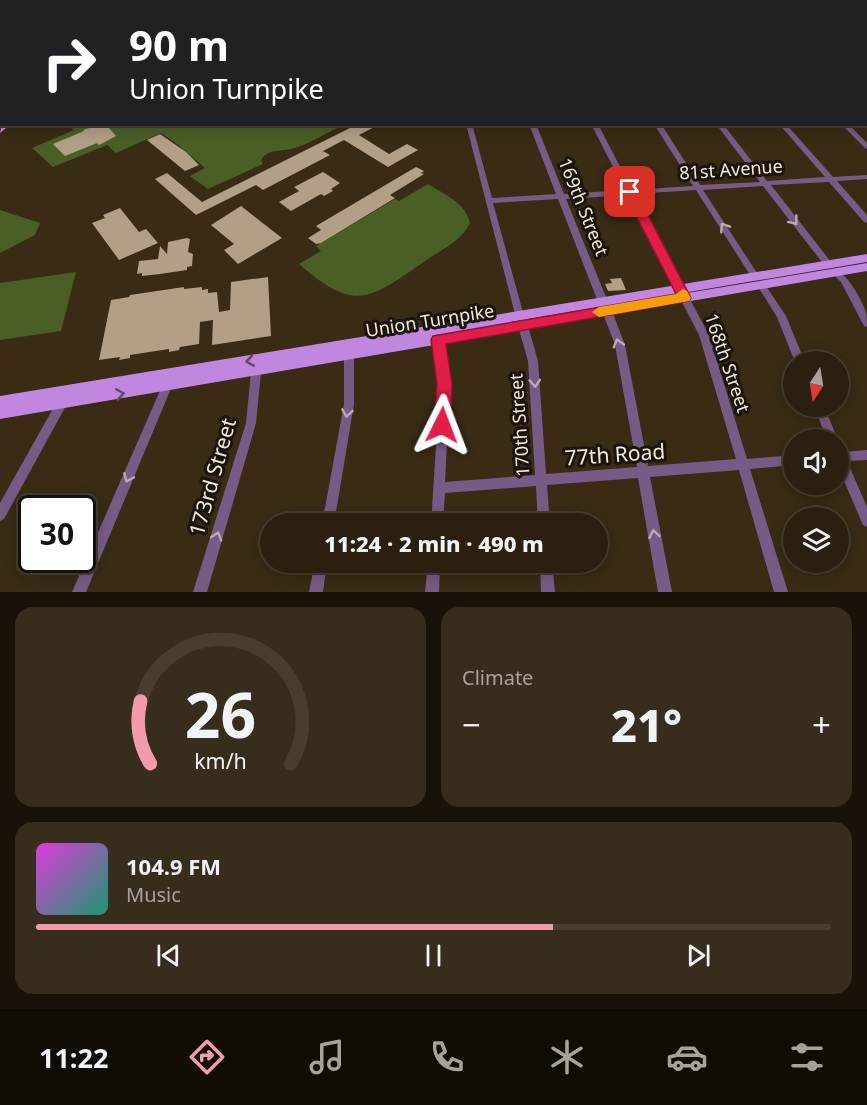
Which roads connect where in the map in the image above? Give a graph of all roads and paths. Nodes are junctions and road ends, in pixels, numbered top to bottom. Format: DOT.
graph roads {
  1 [pos="470,126"];
  2 [pos="533,126"];
  3 [pos="595,126"];
  4 [pos="658,126"];
  5 [pos="721,126"];
  6 [pos="784,126"];
  7 [pos="846,126"];
  8 [pos="867,147"];
  9 [pos="867,177"];
  10 [pos="831,179"];
  11 [pos="765,183"];
  12 [pos="698,188"];
  13 [pos="630,192"];
  14 [pos="561,197"];
  15 [pos="489,201"];
  16 [pos="867,220"];
  17 [pos="867,258"];
  18 [pos="867,267"];
  19 [pos="832,268"];
  20 [pos="758,281"];
  21 [pos="682,293"];
  22 [pos="605,306"];
  23 [pos="521,321"];
  24 [pos="867,323"];
  25 [pos="438,340"];
  26 [pos="349,349"];
  27 [pos="795,351"];
  28 [pos="256,372"];
  29 [pos="167,386"];
  30 [pos="65,396"];
  31 [pos="0,402"];
  32 [pos="0,413"];
  33 [pos="849,455"];
  34 [pos="867,455"];
  35 [pos="783,461"];
  36 [pos="743,464"];
  37 [pos="643,472"];
  38 [pos="849,479"];
  39 [pos="542,480"];
  40 [pos="439,488"];
  41 [pos="330,513"];
  42 [pos="438,513"];
  43 [pos="544,513"];
  44 [pos="0,515"];
  45 [pos="867,521"];
  46 [pos="319,573"];
  47 [pos="433,573"];
  48 [pos="547,573"];
  49 [pos="79,592"];
  50 [pos="200,592"];
  51 [pos="316,592"];
  52 [pos="432,592"];
  53 [pos="548,592"];
  54 [pos="665,592"];
  55 [pos="781,592"];
  1 -- 15 [label="street, 170th Street"];
  2 -- 14 [label="street, 169th Street"];
  3 -- 13 [label="street, 168th Street"];
  4 -- 12 [label="street"];
  5 -- 11 [label="street"];
  6 -- 10 [label="street"];
  7 -- 8 [label="street"];
  9 -- 10 [label="street, 81st Avenue"];
  10 -- 11 [label="street, 81st Avenue"];
  10 -- 16 [label="street"];
  11 -- 12 [label="street, 81st Avenue"];
  11 -- 19 [label="street, one-way"];
  12 -- 13 [label="street, 81st Avenue"];
  20 -- 12 [label="street, one-way"];
  13 -- 14 [label="street, 81st Avenue"];
  13 -- 21 [label="street, 168th Street"];
  14 -- 15 [label="street, 81st Avenue"];
  14 -- 22 [label="street, 169th Street"];
  15 -- 23 [label="street, 170th Street"];
  17 -- 19 [label="main road, Union Turnpike"];
  18 -- 19 [label="main road, Union Turnpike"];
  19 -- 20 [label="main road, Union Turnpike"];
  19 -- 24 [label="street"];
  20 -- 21 [label="main road, Union Turnpike"];
  20 -- 27 [label="street"];
  21 -- 22 [label="main road, Union Turnpike"];
  21 -- 36 [label="street, 168th Street"];
  22 -- 23 [label="main road, Union Turnpike"];
  37 -- 22 [label="street, 169th Street, one-way"];
  23 -- 25 [label="main road, Union Turnpike"];
  23 -- 26 [label="main road, Union Turnpike"];
  23 -- 39 [label="street, 170th Street, one-way"];
  25 -- 26 [label="main road, Union Turnpike"];
  25 -- 40 [label="street"];
  26 -- 28 [label="main road, Union Turnpike"];
  26 -- 30 [label="main road, Union Turnpike, one-way"];
  26 -- 41 [label="street, one-way"];
  28 -- 29 [label="main road, Union Turnpike"];
  50 -- 28 [label="street, 173rd Street, one-way"];
  30 -- 29 [label="main road, Union Turnpike, one-way"];
  29 -- 49 [label="street, one-way"];
  30 -- 31 [label="main road, Union Turnpike"];
  30 -- 32 [label="main road, Union Turnpike"];
  30 -- 44 [label="street"];
  33 -- 34 [label="street"];
  35 -- 36 [label="street, 77th Road"];
  36 -- 37 [label="street, 77th Road"];
  36 -- 55 [label="street, 168th Street"];
  37 -- 39 [label="street, 77th Road"];
  54 -- 37 [label="street, 169th Street, one-way"];
  38 -- 45 [label="street"];
  39 -- 40 [label="street, 77th Road"];
  39 -- 43 [label="street, 170th Street"];
  40 -- 42 [label="street"];
  46 -- 51 [label="street"];
  47 -- 52 [label="street"];
  48 -- 53 [label="street"];
}
